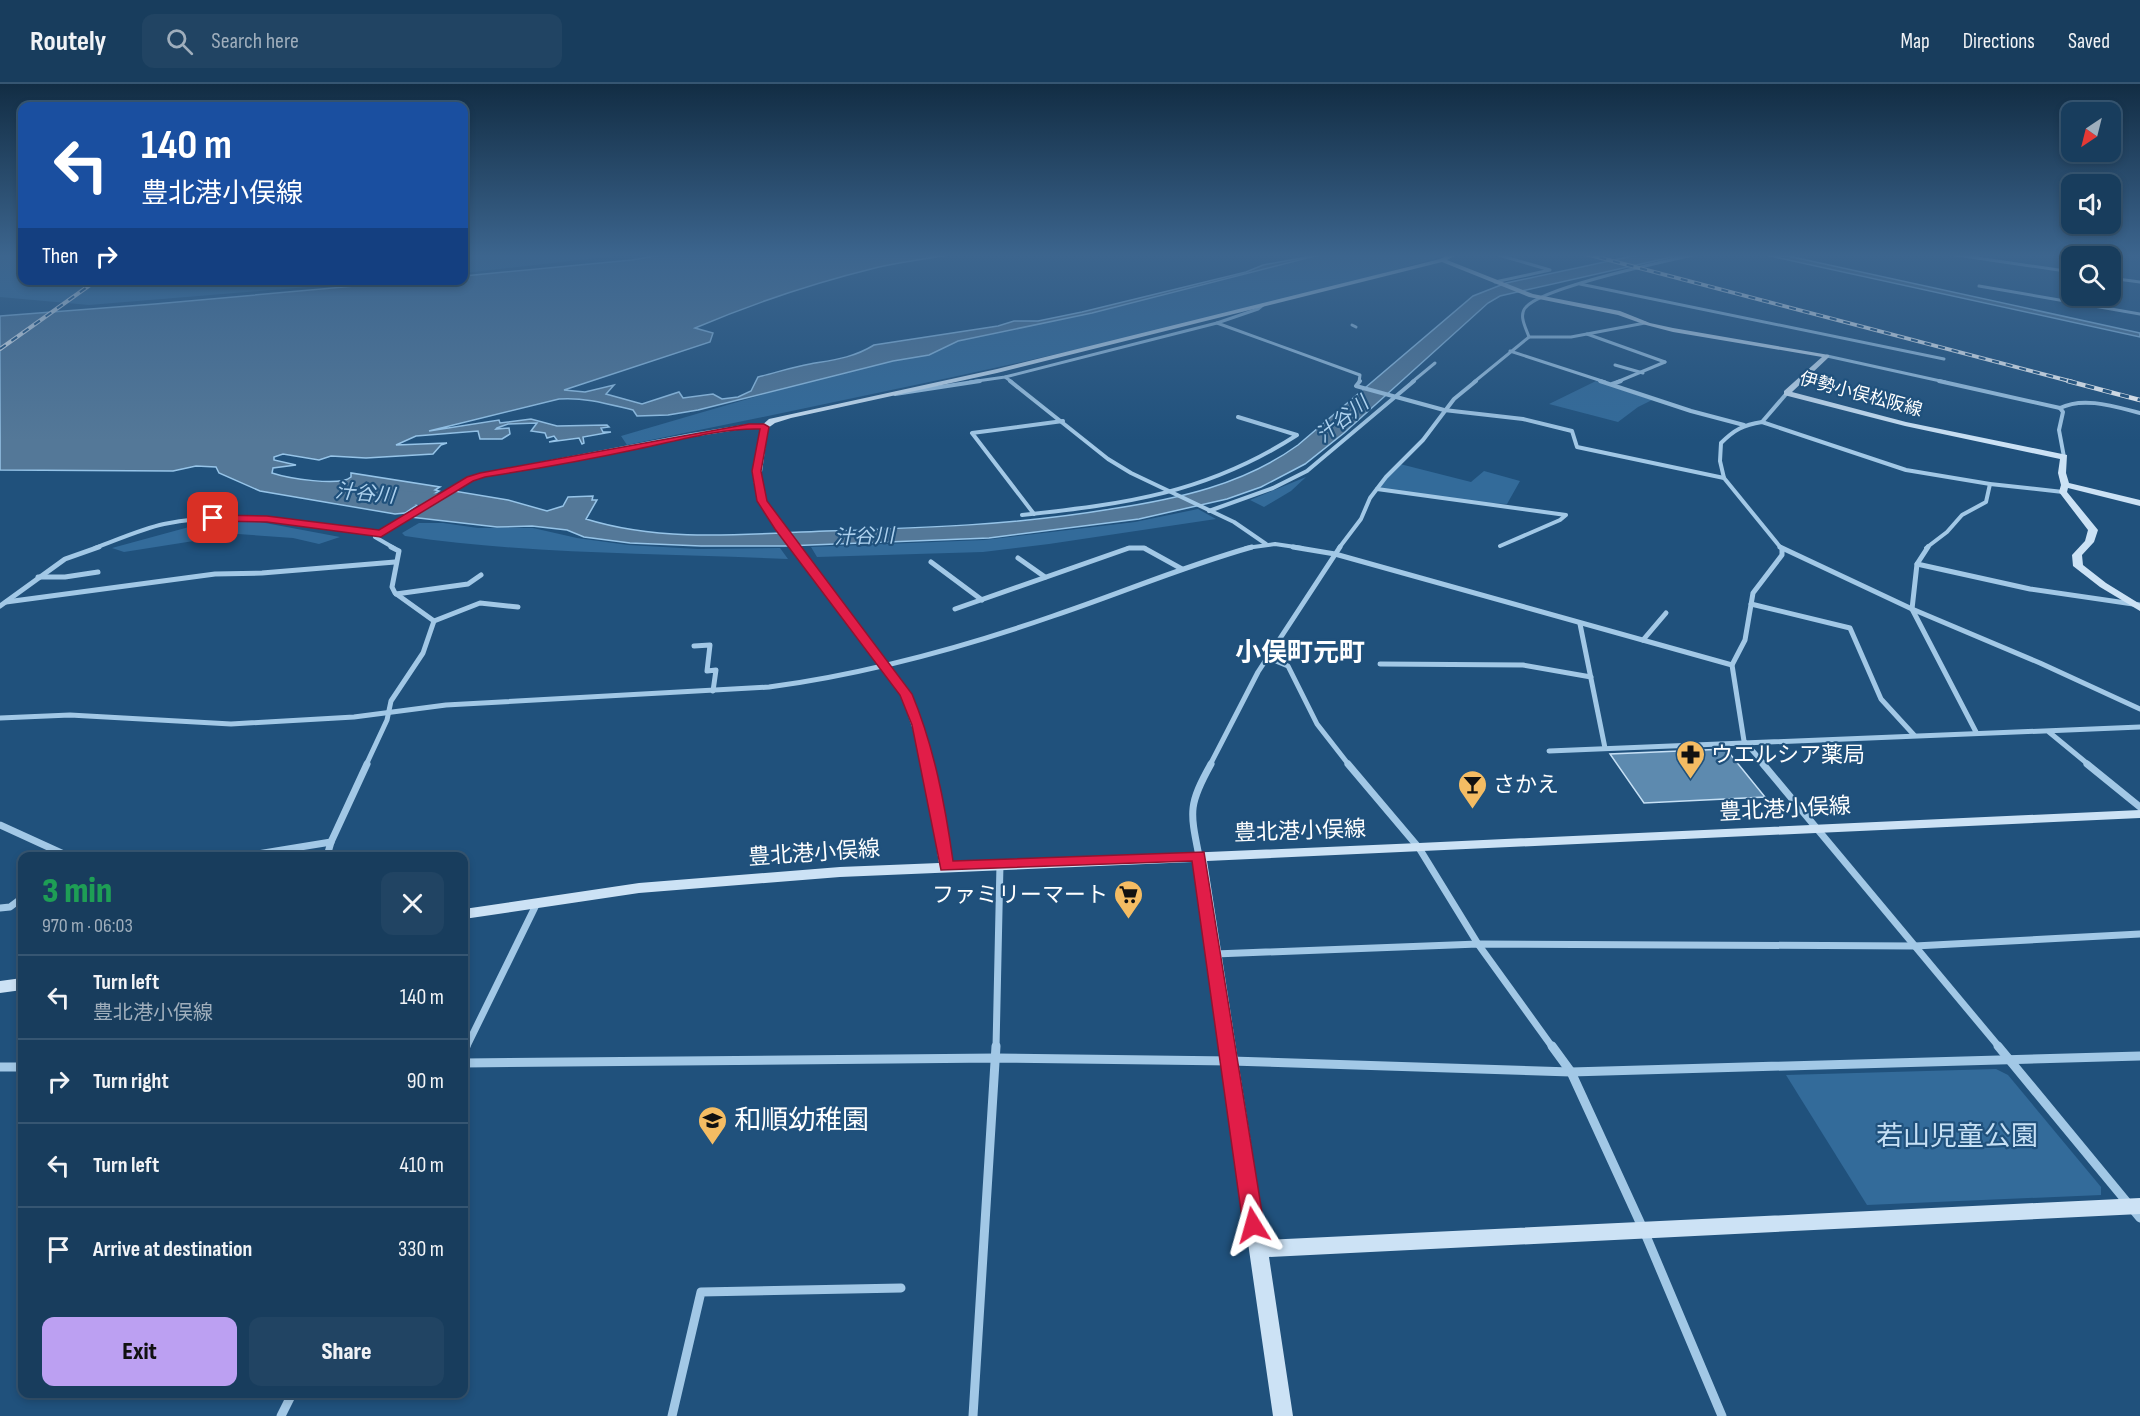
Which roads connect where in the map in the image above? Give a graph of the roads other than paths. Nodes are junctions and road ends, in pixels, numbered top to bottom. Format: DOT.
graph roads {
  1 [pos="1218,316"];
  2 [pos="1237,316"];
  3 [pos="1524,316"];
  4 [pos="1628,316"];
  5 [pos="1736,316"];
  6 [pos="1217,323"];
  7 [pos="1645,323"];
  8 [pos="1352,325"];
  9 [pos="1356,327"];
  10 [pos="1587,334"];
  11 [pos="1529,336"];
  12 [pos="1510,351"];
  13 [pos="1827,356"];
  14 [pos="1944,359"];
  15 [pos="1435,363"];
  16 [pos="1615,364"];
  17 [pos="1644,373"];
  18 [pos="1005,377"];
  19 [pos="1612,384"];
  20 [pos="1787,393"];
  21 [pos="887,394"];
  22 [pos="1394,397"];
  23 [pos="2060,408"];
  24 [pos="1444,410"];
  25 [pos="2140,413"];
  26 [pos="1238,417"];
  27 [pos="1063,421"];
  28 [pos="1762,422"];
  29 [pos="1744,425"];
  30 [pos="764,427"];
  31 [pos="2064,457"];
  32 [pos="1724,478"];
  33 [pos="1989,484"];
  34 [pos="1377,489"];
  35 [pos="2064,489"];
  36 [pos="1175,492"];
  37 [pos="2140,503"];
  38 [pos="1206,510"];
  39 [pos="1034,514"];
  40 [pos="1022,515"];
  41 [pos="381,533"];
  42 [pos="1266,544"];
  43 [pos="1500,546"];
  44 [pos="1782,550"];
  45 [pos="1335,554"];
  46 [pos="1018,558"];
  47 [pos="395,562"];
  48 [pos="931,562"];
  49 [pos="1917,564"];
  50 [pos="1182,569"];
  51 [pos="98,572"];
  52 [pos="481,575"];
  53 [pos="38,577"];
  54 [pos="1045,577"];
  55 [pos="396,594"];
  56 [pos="981,600"];
  57 [pos="3,604"];
  58 [pos="1752,604"];
  59 [pos="518,607"];
  60 [pos="2139,607"];
  61 [pos="955,609"];
  62 [pos="1912,609"];
  63 [pos="1666,613"];
  64 [pos="434,621"];
  65 [pos="1580,624"];
  66 [pos="1643,640"];
  67 [pos="694,646"];
  68 [pos="1269,658"];
  69 [pos="1380,664"];
  70 [pos="1732,665"];
  71 [pos="886,666"];
  72 [pos="1591,677"];
  73 [pos="713,691"];
  74 [pos="2140,709"];
  75 [pos="387,712"];
  76 [pos="0,718"];
  77 [pos="2140,727"];
  78 [pos="1976,732"];
  79 [pos="2049,732"];
  80 [pos="1914,735"];
  81 [pos="1744,741"];
  82 [pos="1605,748"];
  83 [pos="1550,751"];
  84 [pos="2140,807"];
  85 [pos="2140,814"];
  86 [pos="0,825"];
  87 [pos="1819,829"];
  88 [pos="332,842"];
  89 [pos="1419,848"];
  90 [pos="59,852"];
  91 [pos="269,852"];
  92 [pos="328,852"];
  93 [pos="1198,856"];
  94 [pos="1000,864"];
  95 [pos="946,866"];
  96 [pos="18,901"];
  97 [pos="538,902"];
  98 [pos="0,908"];
  99 [pos="468,913"];
  100 [pos="2140,934"];
  101 [pos="1478,944"];
  102 [pos="1915,946"];
  103 [pos="1215,954"];
  104 [pos="18,985"];
  105 [pos="0,987"];
  106 [pos="468,1044"];
  107 [pos="2140,1056"];
  108 [pos="996,1058"];
  109 [pos="2011,1060"];
  110 [pos="1231,1061"];
  111 [pos="468,1063"];
  112 [pos="0,1067"];
  113 [pos="18,1067"];
  114 [pos="1571,1072"];
  115 [pos="2137,1210"];
  116 [pos="1644,1231"];
  117 [pos="1257,1249"];
  118 [pos="901,1288"];
  119 [pos="290,1398"];
  120 [pos="281,1416"];
  121 [pos="672,1416"];
  122 [pos="973,1416"];
  123 [pos="1282,1416"];
  124 [pos="1722,1416"];
  1 -- 21 [label="street"];
  2 -- 6 [label="street"];
  3 -- 11 [label="street"];
  4 -- 7 [label="street, 伊勢小俣松阪線"];
  5 -- 14 [label="street"];
  6 -- 18 [label="street"];
  6 -- 22 [label="street"];
  7 -- 10 [label="street"];
  7 -- 13 [label="street, 伊勢小俣松阪線"];
  8 -- 9 [label="street"];
  10 -- 11 [label="street"];
  10 -- 17 [label="street"];
  11 -- 12 [label="street"];
  12 -- 19 [label="street"];
  12 -- 24 [label="street"];
  13 -- 20 [label="street, 伊勢小俣松阪線"];
  13 -- 23 [label="street"];
  15 -- 22 [label="street"];
  16 -- 17 [label="street"];
  17 -- 19 [label="street"];
  18 -- 21 [label="street"];
  18 -- 27 [label="street"];
  19 -- 29 [label="street"];
  20 -- 28 [label="street"];
  20 -- 31 [label="street, 伊勢小俣松阪線"];
  21 -- 30 [label="street"];
  22 -- 24 [label="street"];
  22 -- 38 [label="street"];
  23 -- 25 [label="street"];
  23 -- 31 [label="street"];
  24 -- 32 [label="street"];
  24 -- 34 [label="street"];
  26 -- 36 [label="street"];
  27 -- 36 [label="street"];
  27 -- 39 [label="street"];
  28 -- 29 [label="street"];
  28 -- 33 [label="street"];
  29 -- 32 [label="street"];
  30 -- 41 [label="street"];
  30 -- 71 [label="street"];
  31 -- 35 [label="street"];
  32 -- 44 [label="street"];
  33 -- 35 [label="street"];
  33 -- 49 [label="street"];
  34 -- 43 [label="street"];
  34 -- 45 [label="street"];
  35 -- 37 [label="street"];
  35 -- 60 [label="street"];
  36 -- 38 [label="street"];
  36 -- 39 [label="street"];
  38 -- 42 [label="street"];
  39 -- 40 [label="street"];
  41 -- 47 [label="street"];
  41 -- 53 [label="street"];
  42 -- 45 [label="street"];
  42 -- 50 [label="street"];
  44 -- 58 [label="street"];
  44 -- 62 [label="street"];
  45 -- 65 [label="street"];
  45 -- 68 [label="street"];
  46 -- 54 [label="street"];
  47 -- 55 [label="street"];
  47 -- 57 [label="street"];
  48 -- 56 [label="street"];
  49 -- 60 [label="street"];
  49 -- 62 [label="street"];
  50 -- 54 [label="street"];
  50 -- 71 [label="street"];
  51 -- 53 [label="street"];
  52 -- 55 [label="street"];
  53 -- 57 [label="street"];
  54 -- 56 [label="street"];
  55 -- 64 [label="street"];
  56 -- 61 [label="street"];
  58 -- 70 [label="street"];
  58 -- 80 [label="street"];
  59 -- 64 [label="street"];
  62 -- 74 [label="street"];
  62 -- 78 [label="street"];
  63 -- 66 [label="street"];
  64 -- 75 [label="street"];
  65 -- 66 [label="street"];
  65 -- 72 [label="street"];
  66 -- 70 [label="street"];
  67 -- 73 [label="street"];
  68 -- 89 [label="street"];
  68 -- 93 [label="street"];
  69 -- 72 [label="street"];
  70 -- 81 [label="street"];
  71 -- 73 [label="street"];
  71 -- 95 [label="street"];
  72 -- 82 [label="street"];
  73 -- 75 [label="street"];
  75 -- 76 [label="street"];
  75 -- 88 [label="street"];
  77 -- 79 [label="street"];
  78 -- 79 [label="street"];
  78 -- 80 [label="street"];
  79 -- 84 [label="street"];
  80 -- 81 [label="street"];
  81 -- 82 [label="street"];
  81 -- 87 [label="street"];
  82 -- 83 [label="street"];
  85 -- 87 [label="street, 豊北港小俣線"];
  86 -- 90 [label="street"];
  87 -- 89 [label="street, 豊北港小俣線"];
  87 -- 102 [label="street"];
  88 -- 91 [label="street"];
  88 -- 92 [label="street"];
  89 -- 93 [label="street, 豊北港小俣線"];
  89 -- 101 [label="street"];
  93 -- 94 [label="street, 豊北港小俣線"];
  93 -- 103 [label="street"];
  94 -- 95 [label="street, 豊北港小俣線"];
  94 -- 108 [label="street"];
  95 -- 97 [label="street, 豊北港小俣線"];
  96 -- 98 [label="street"];
  97 -- 99 [label="street, 豊北港小俣線"];
  97 -- 106 [label="street"];
  100 -- 102 [label="street"];
  101 -- 102 [label="street"];
  101 -- 103 [label="street"];
  101 -- 114 [label="street"];
  102 -- 109 [label="street"];
  103 -- 110 [label="street"];
  104 -- 105 [label="street"];
  107 -- 109 [label="street"];
  108 -- 110 [label="street"];
  108 -- 111 [label="street"];
  108 -- 122 [label="street"];
  109 -- 114 [label="street"];
  109 -- 115 [label="street"];
  110 -- 114 [label="street"];
  110 -- 117 [label="street"];
  112 -- 113 [label="street"];
  114 -- 116 [label="street"];
  115 -- 116 [label="street"];
  116 -- 117 [label="street"];
  116 -- 124 [label="street"];
  117 -- 123 [label="street"];
  118 -- 121 [label="street"];
  119 -- 120 [label="street"];
}
